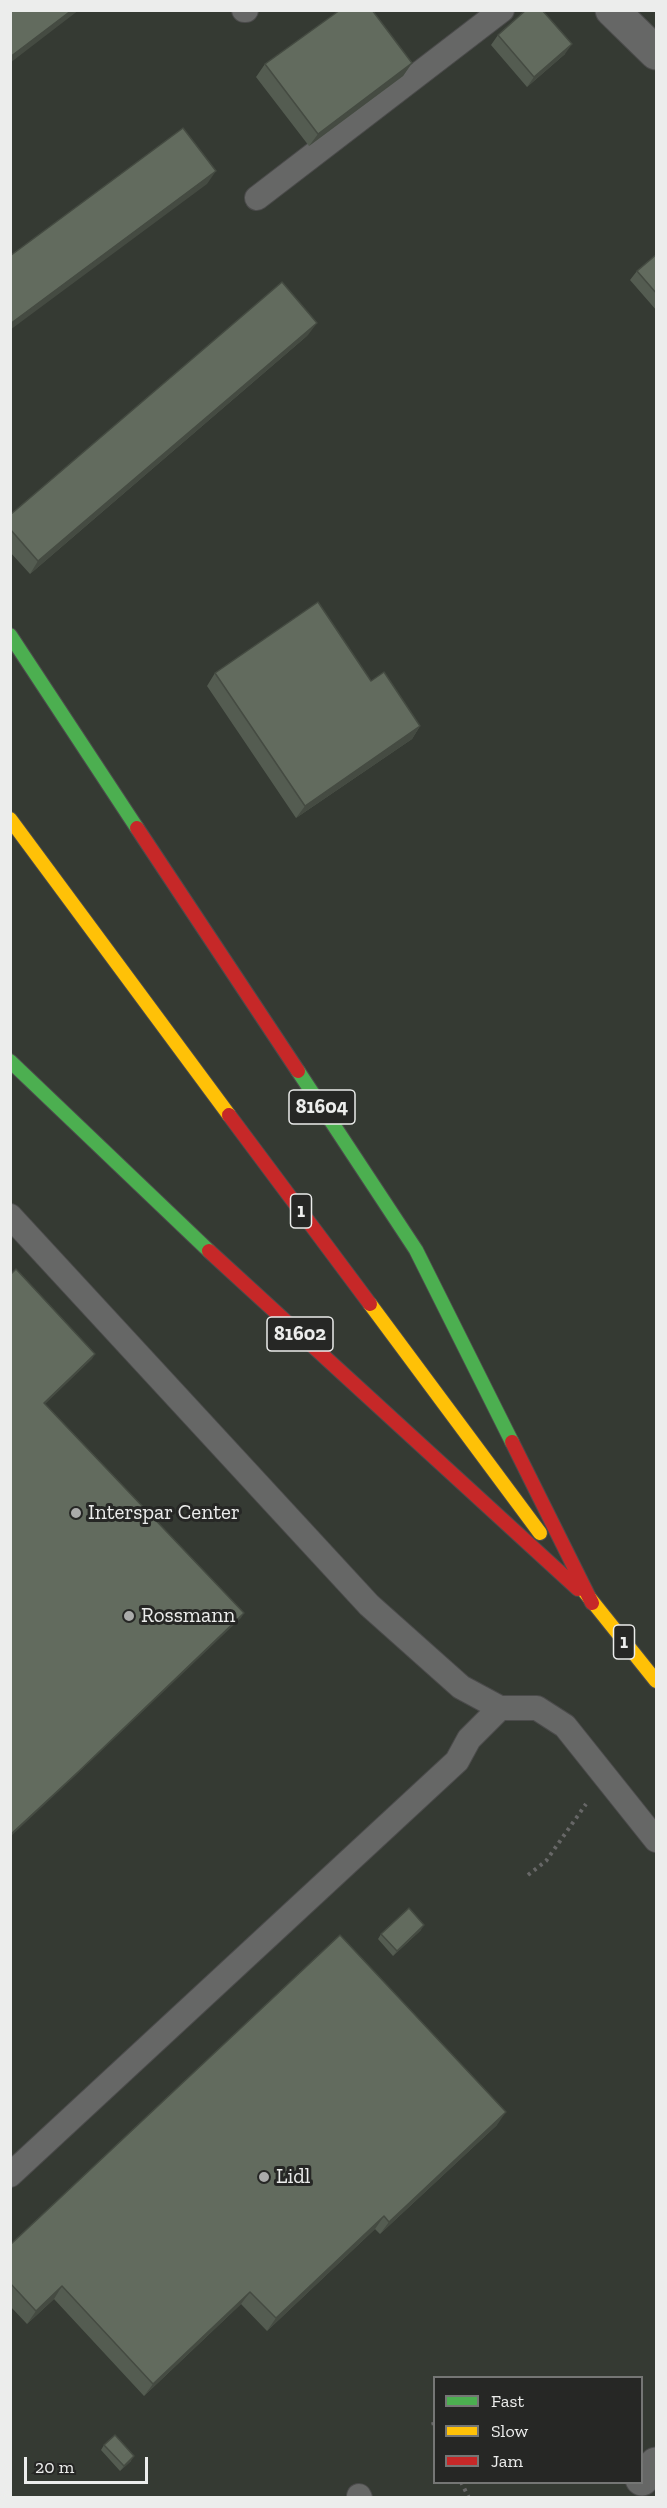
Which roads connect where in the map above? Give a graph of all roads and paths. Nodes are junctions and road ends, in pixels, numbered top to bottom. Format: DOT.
graph roads {
  1 [pos="502,10"];
  2 [pos="612,10"];
  3 [pos="657,53"];
  4 [pos="257,198"];
  5 [pos="10,635"];
  6 [pos="10,819"];
  7 [pos="10,1061"];
  8 [pos="10,1216"];
  9 [pos="592,1603"];
  10 [pos="657,1681"];
  11 [pos="500,1708"];
  12 [pos="605,1776"];
  13 [pos="657,1840"];
  14 [pos="528,1875"];
  15 [pos="10,2175"];
  16 [pos="657,2463"];
  17 [pos="643,2477"];
  18 [pos="462,2484"];
  19 [pos="636,2484"];
  20 [pos="469,2498"];
  21 [pos="622,2498"];
  1 -- 4 [label="lane"];
  2 -- 3 [label="street"];
  5 -- 9 [label="main road, 81604"];
  6 -- 9 [label="main road, 1"];
  7 -- 9 [label="main road, 81602"];
  8 -- 11 [label="lane"];
  9 -- 10 [label="main road, 1"];
  11 -- 12 [label="lane"];
  11 -- 15 [label="lane"];
  12 -- 13 [label="lane"];
  12 -- 14 [label="path"];
  16 -- 17 [label="street"];
  18 -- 20 [label="path"];
  19 -- 21 [label="street"];
}
